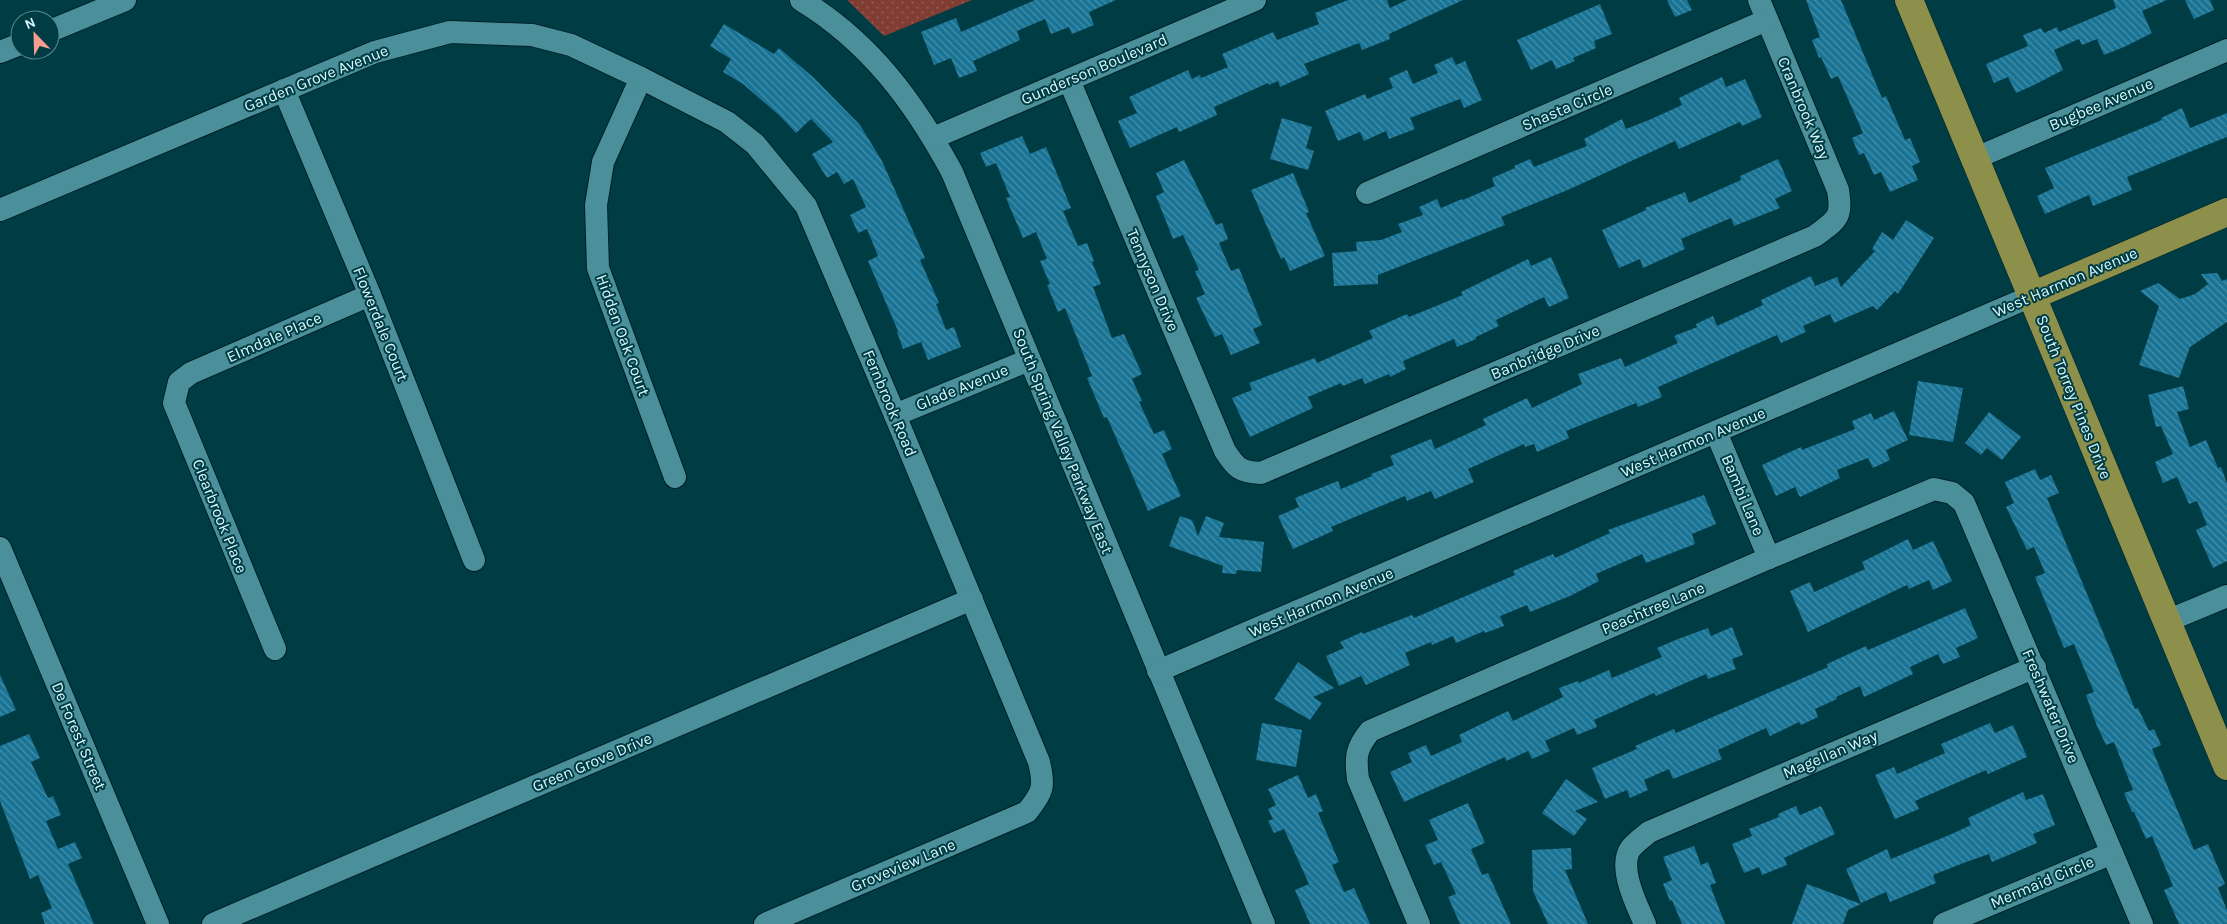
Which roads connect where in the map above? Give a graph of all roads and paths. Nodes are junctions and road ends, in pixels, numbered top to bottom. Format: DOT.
graph roads {
  1 [pos="125,0"];
  2 [pos="801,0"];
  3 [pos="1255,0"];
  4 [pos="1759,0"];
  5 [pos="1908,0"];
  6 [pos="1767,20"];
  7 [pos="60,27"];
  8 [pos="2227,50"];
  9 [pos="641,78"];
  10 [pos="1069,80"];
  11 [pos="284,90"];
  12 [pos="934,138"];
  13 [pos="1976,158"];
  14 [pos="1367,193"];
  15 [pos="0,209"];
  16 [pos="2227,212"];
  17 [pos="1837,219"];
  18 [pos="370,294"];
  19 [pos="2032,296"];
  20 [pos="1029,360"];
  21 [pos="179,382"];
  22 [pos="896,414"];
  23 [pos="1716,432"];
  24 [pos="1247,472"];
  25 [pos="675,477"];
  26 [pos="1952,493"];
  27 [pos="0,548"];
  28 [pos="1769,558"];
  29 [pos="474,560"];
  30 [pos="2227,596"];
  31 [pos="972,599"];
  32 [pos="2167,621"];
  33 [pos="275,649"];
  34 [pos="2035,667"];
  35 [pos="1158,672"];
  36 [pos="2227,766"];
  37 [pos="1037,800"];
  38 [pos="2112,853"];
  39 [pos="158,924"];
  40 [pos="213,924"];
  41 [pos="765,924"];
  42 [pos="1264,924"];
  43 [pos="1419,924"];
  44 [pos="1645,924"];
  45 [pos="1944,924"];
  46 [pos="2142,924"];
  1 -- 7 [label="street"];
  2 -- 12 [label="street, South Spring Valley Parkway East"];
  3 -- 10 [label="street, Gunderson Boulevard"];
  4 -- 6 [label="street, Cranbrook Way"];
  5 -- 13 [label="main road, South Torrey Pines Drive"];
  6 -- 14 [label="street, Shasta Circle"];
  6 -- 17 [label="street, Cranbrook Way"];
  8 -- 13 [label="street, Bugbee Avenue"];
  9 -- 11 [label="street, Garden Grove Avenue"];
  9 -- 22 [label="street, Fernbrook Road"];
  9 -- 25 [label="street, Hidden Oak Court"];
  10 -- 12 [label="street, Gunderson Boulevard"];
  10 -- 24 [label="street, Tennyson Drive"];
  11 -- 15 [label="street, Garden Grove Avenue"];
  11 -- 18 [label="street, Flowerdale Court"];
  12 -- 20 [label="street, South Spring Valley Parkway East"];
  13 -- 19 [label="main road, South Torrey Pines Drive"];
  16 -- 19 [label="main road, West Harmon Avenue"];
  17 -- 24 [label="street, Banbridge Drive"];
  18 -- 21 [label="street, Elmdale Place"];
  18 -- 29 [label="street, Flowerdale Court"];
  19 -- 23 [label="street, West Harmon Avenue"];
  19 -- 32 [label="main road, South Torrey Pines Drive"];
  20 -- 22 [label="street, Glade Avenue"];
  20 -- 35 [label="street, South Spring Valley Parkway East"];
  21 -- 33 [label="street, Clearbrook Place"];
  22 -- 31 [label="street, Fernbrook Road"];
  23 -- 28 [label="street, Bambi Lane"];
  23 -- 35 [label="street, West Harmon Avenue"];
  26 -- 28 [label="street, Peachtree Lane"];
  26 -- 34 [label="street, Freshwater Drive"];
  27 -- 39 [label="street, De Forest Street"];
  28 -- 43 [label="street, Peachtree Lane"];
  30 -- 32 [label="street"];
  31 -- 37 [label="street, Fernbrook Road"];
  31 -- 40 [label="street, Green Grove Drive"];
  32 -- 36 [label="main road, South Torrey Pines Drive"];
  34 -- 38 [label="street, Freshwater Drive"];
  34 -- 44 [label="street, Magellan Way"];
  35 -- 42 [label="street, South Spring Valley Parkway East"];
  37 -- 41 [label="street, Groveview Lane"];
  38 -- 45 [label="street, Mermaid Circle"];
  38 -- 46 [label="street, Freshwater Drive"];
}
